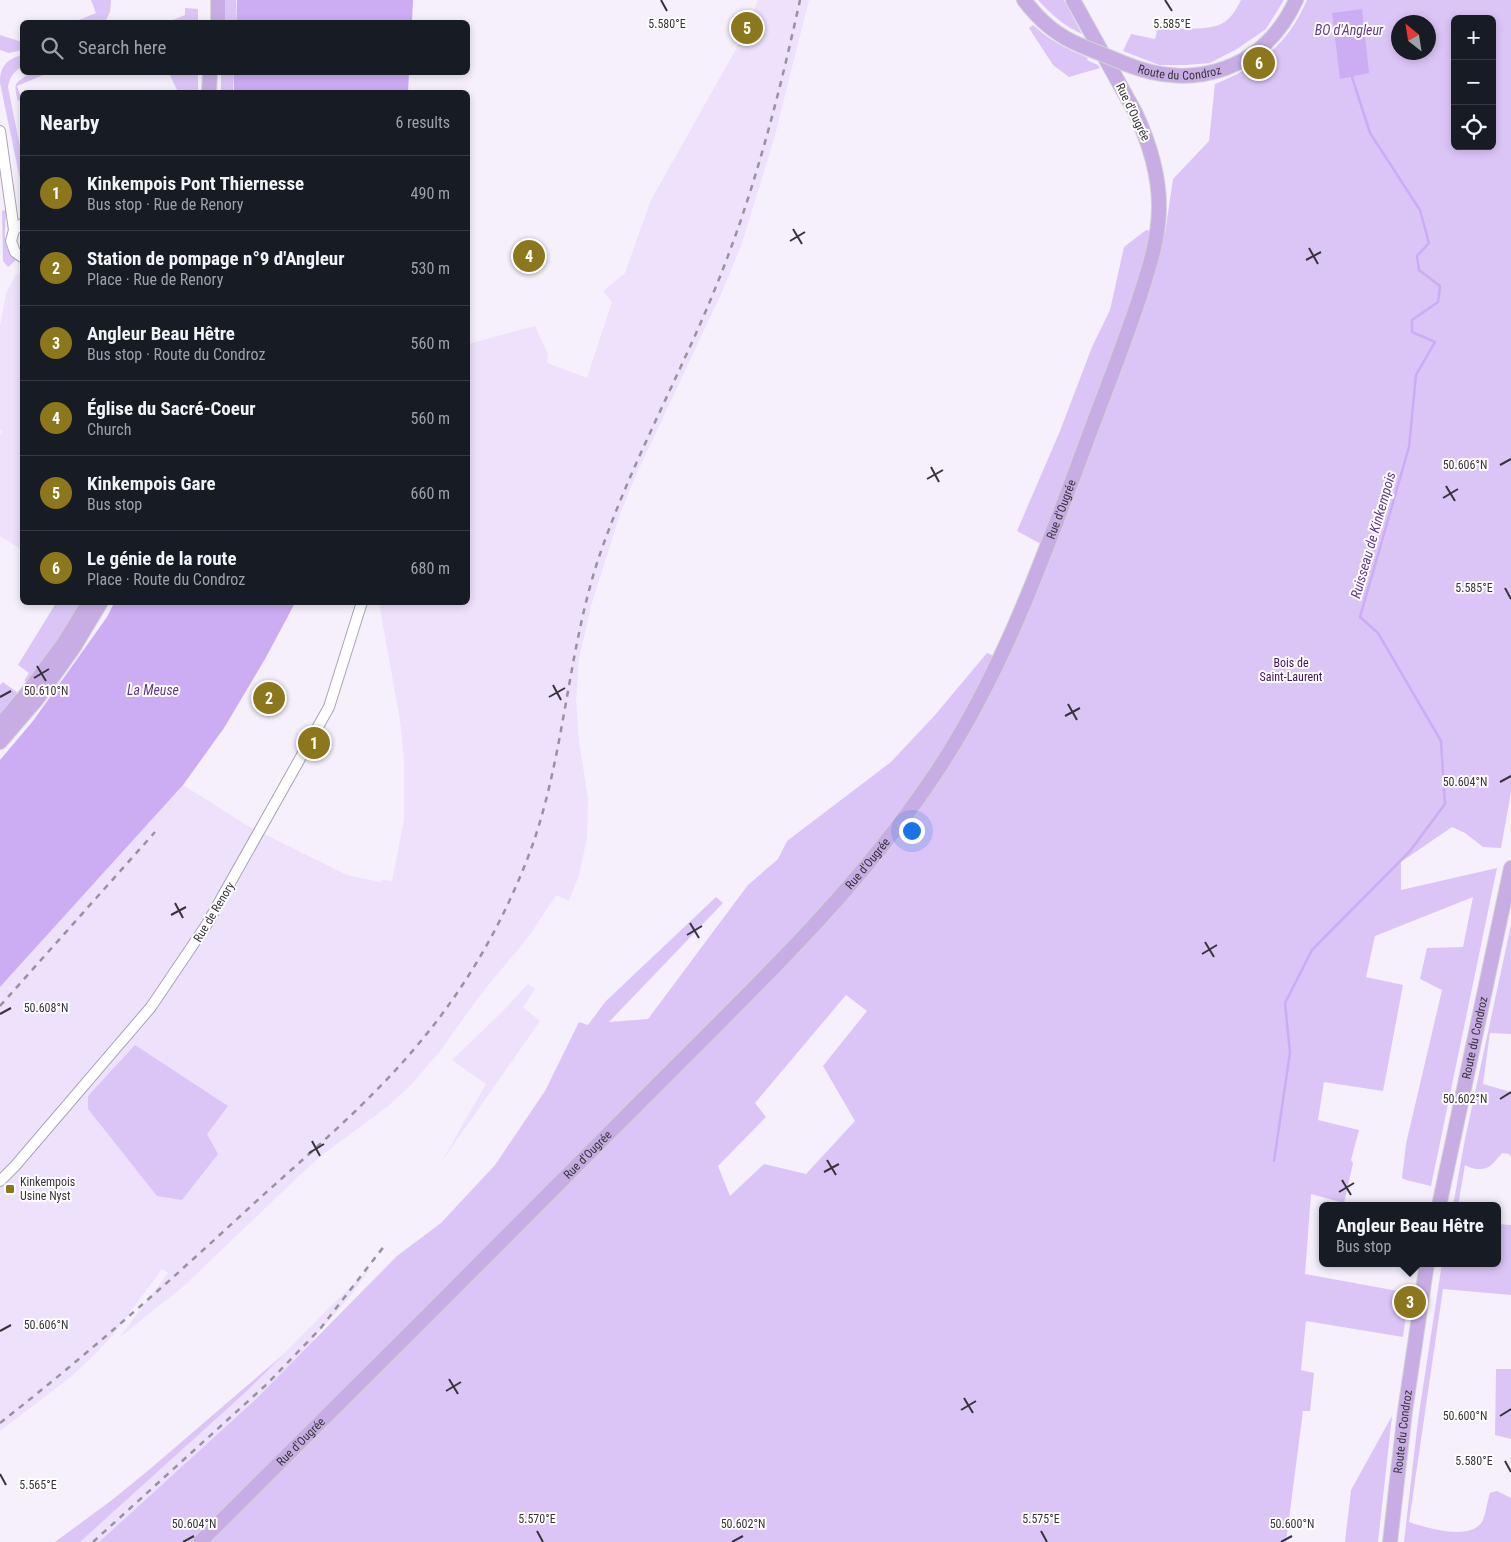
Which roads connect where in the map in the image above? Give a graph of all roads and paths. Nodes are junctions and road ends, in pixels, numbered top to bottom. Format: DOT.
graph roads {
  1 [pos="211,0"];
  2 [pos="218,0"];
  3 [pos="1024,0"];
  4 [pos="1073,0"];
  5 [pos="1296,0"];
  6 [pos="211,20"];
  7 [pos="218,20"];
  8 [pos="210,75"];
  9 [pos="218,75"];
  10 [pos="209,90"];
  11 [pos="217,90"];
  12 [pos="0,131"];
  13 [pos="20,225"];
  14 [pos="20,255"];
  15 [pos="87,605"];
  16 [pos="99,605"];
  17 [pos="361,605"];
  18 [pos="0,725"];
  19 [pos="0,742"];
  20 [pos="1511,868"];
  21 [pos="0,1181"];
  22 [pos="1440,1202"];
  23 [pos="1426,1267"];
  24 [pos="200,1542"];
  25 [pos="1390,1542"];
  1 -- 6 [label="main road"];
  2 -- 7 [label="main road"];
  3 -- 5 [label="main road, Route du Condroz, bridge"];
  4 -- 24 [label="main road, Rue d'Ougrée"];
  8 -- 10 [label="main road"];
  9 -- 11 [label="main road"];
  12 -- 13 [label="street"];
  13 -- 14 [label="street"];
  15 -- 18 [label="main road"];
  16 -- 19 [label="main road"];
  17 -- 21 [label="street, Rue de Renory"];
  20 -- 22 [label="main road, Route du Condroz"];
  23 -- 25 [label="main road, Route du Condroz"];
}
